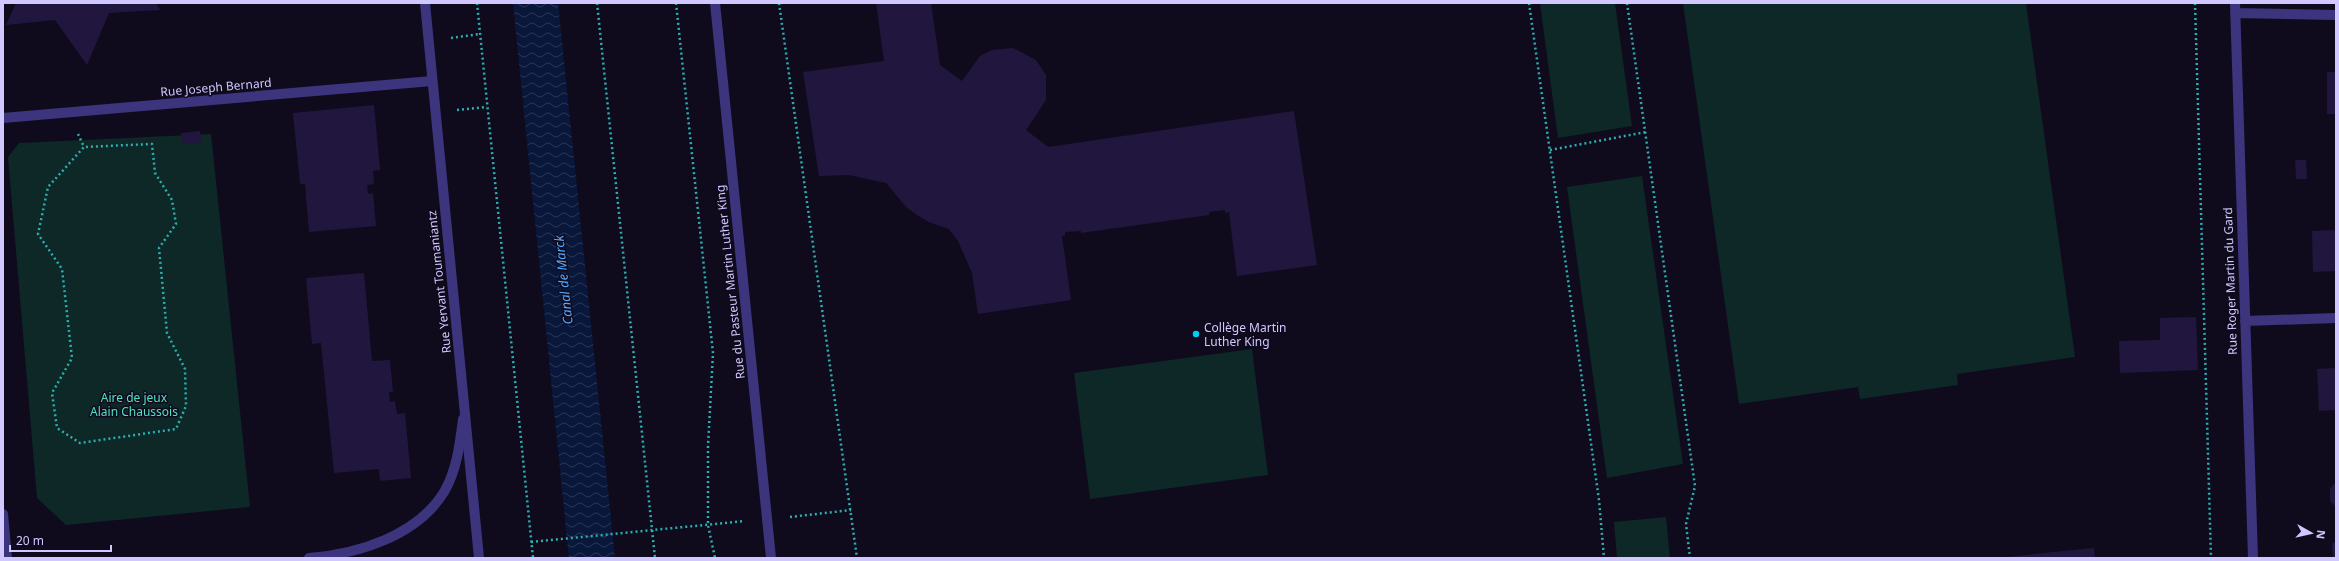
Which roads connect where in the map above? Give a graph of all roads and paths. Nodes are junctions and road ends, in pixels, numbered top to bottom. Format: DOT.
graph roads {
  1 [pos="425,3"];
  2 [pos="477,3"];
  3 [pos="597,3"];
  4 [pos="676,3"];
  5 [pos="715,3"];
  6 [pos="779,3"];
  7 [pos="1529,3"];
  8 [pos="1627,3"];
  9 [pos="2195,3"];
  10 [pos="2235,8"];
  11 [pos="2336,15"];
  12 [pos="480,34"];
  13 [pos="428,40"];
  14 [pos="432,81"];
  15 [pos="487,107"];
  16 [pos="435,112"];
  17 [pos="66,113"];
  18 [pos="3,118"];
  19 [pos="1646,132"];
  20 [pos="84,147"];
  21 [pos="1550,150"];
  22 [pos="2336,318"];
  23 [pos="2245,321"];
  24 [pos="464,410"];
  25 [pos="851,510"];
  26 [pos="3,514"];
  27 [pos="768,519"];
  28 [pos="708,525"];
  29 [pos="652,531"];
  30 [pos="531,542"];
  31 [pos="328,556"];
  32 [pos="7,558"];
  33 [pos="309,558"];
  34 [pos="349,558"];
  35 [pos="479,558"];
  36 [pos="533,558"];
  37 [pos="655,558"];
  38 [pos="715,558"];
  39 [pos="771,558"];
  40 [pos="857,558"];
  41 [pos="1604,558"];
  42 [pos="1690,558"];
  43 [pos="2211,558"];
  44 [pos="2253,558"];
  1 -- 13 [label="street, Rue Yervant Toumaniantz"];
  2 -- 12 [label="path"];
  3 -- 29 [label="path"];
  4 -- 28 [label="path"];
  5 -- 27 [label="street, Rue du Pasteur Martin Luther King"];
  6 -- 25 [label="path"];
  7 -- 21 [label="path"];
  8 -- 19 [label="path"];
  9 -- 43 [label="path"];
  10 -- 11 [label="street"];
  10 -- 23 [label="street, Rue Roger Martin du Gard"];
  12 -- 13 [label="path"];
  12 -- 15 [label="path"];
  13 -- 14 [label="street, Rue Yervant Toumaniantz"];
  14 -- 16 [label="street, Rue Yervant Toumaniantz"];
  14 -- 17 [label="street, Rue Joseph Bernard"];
  15 -- 16 [label="path"];
  15 -- 30 [label="path"];
  16 -- 24 [label="street, Rue Yervant Toumaniantz"];
  17 -- 18 [label="street, Rue Joseph Bernard"];
  17 -- 20 [label="path"];
  19 -- 21 [label="path"];
  19 -- 42 [label="path"];
  20 -- 20 [label="path"];
  21 -- 41 [label="path"];
  22 -- 23 [label="street"];
  23 -- 44 [label="street, Rue Roger Martin du Gard"];
  24 -- 31 [label="street"];
  24 -- 35 [label="street, Rue Yervant Toumaniantz"];
  25 -- 27 [label="path"];
  25 -- 40 [label="path"];
  26 -- 32 [label="street"];
  27 -- 28 [label="path"];
  27 -- 39 [label="street, Rue du Pasteur Martin Luther King"];
  28 -- 29 [label="path"];
  28 -- 38 [label="path"];
  29 -- 30 [label="path"];
  29 -- 37 [label="path"];
  30 -- 36 [label="path"];
  31 -- 33 [label="street"];
  31 -- 34 [label="street"];
}
